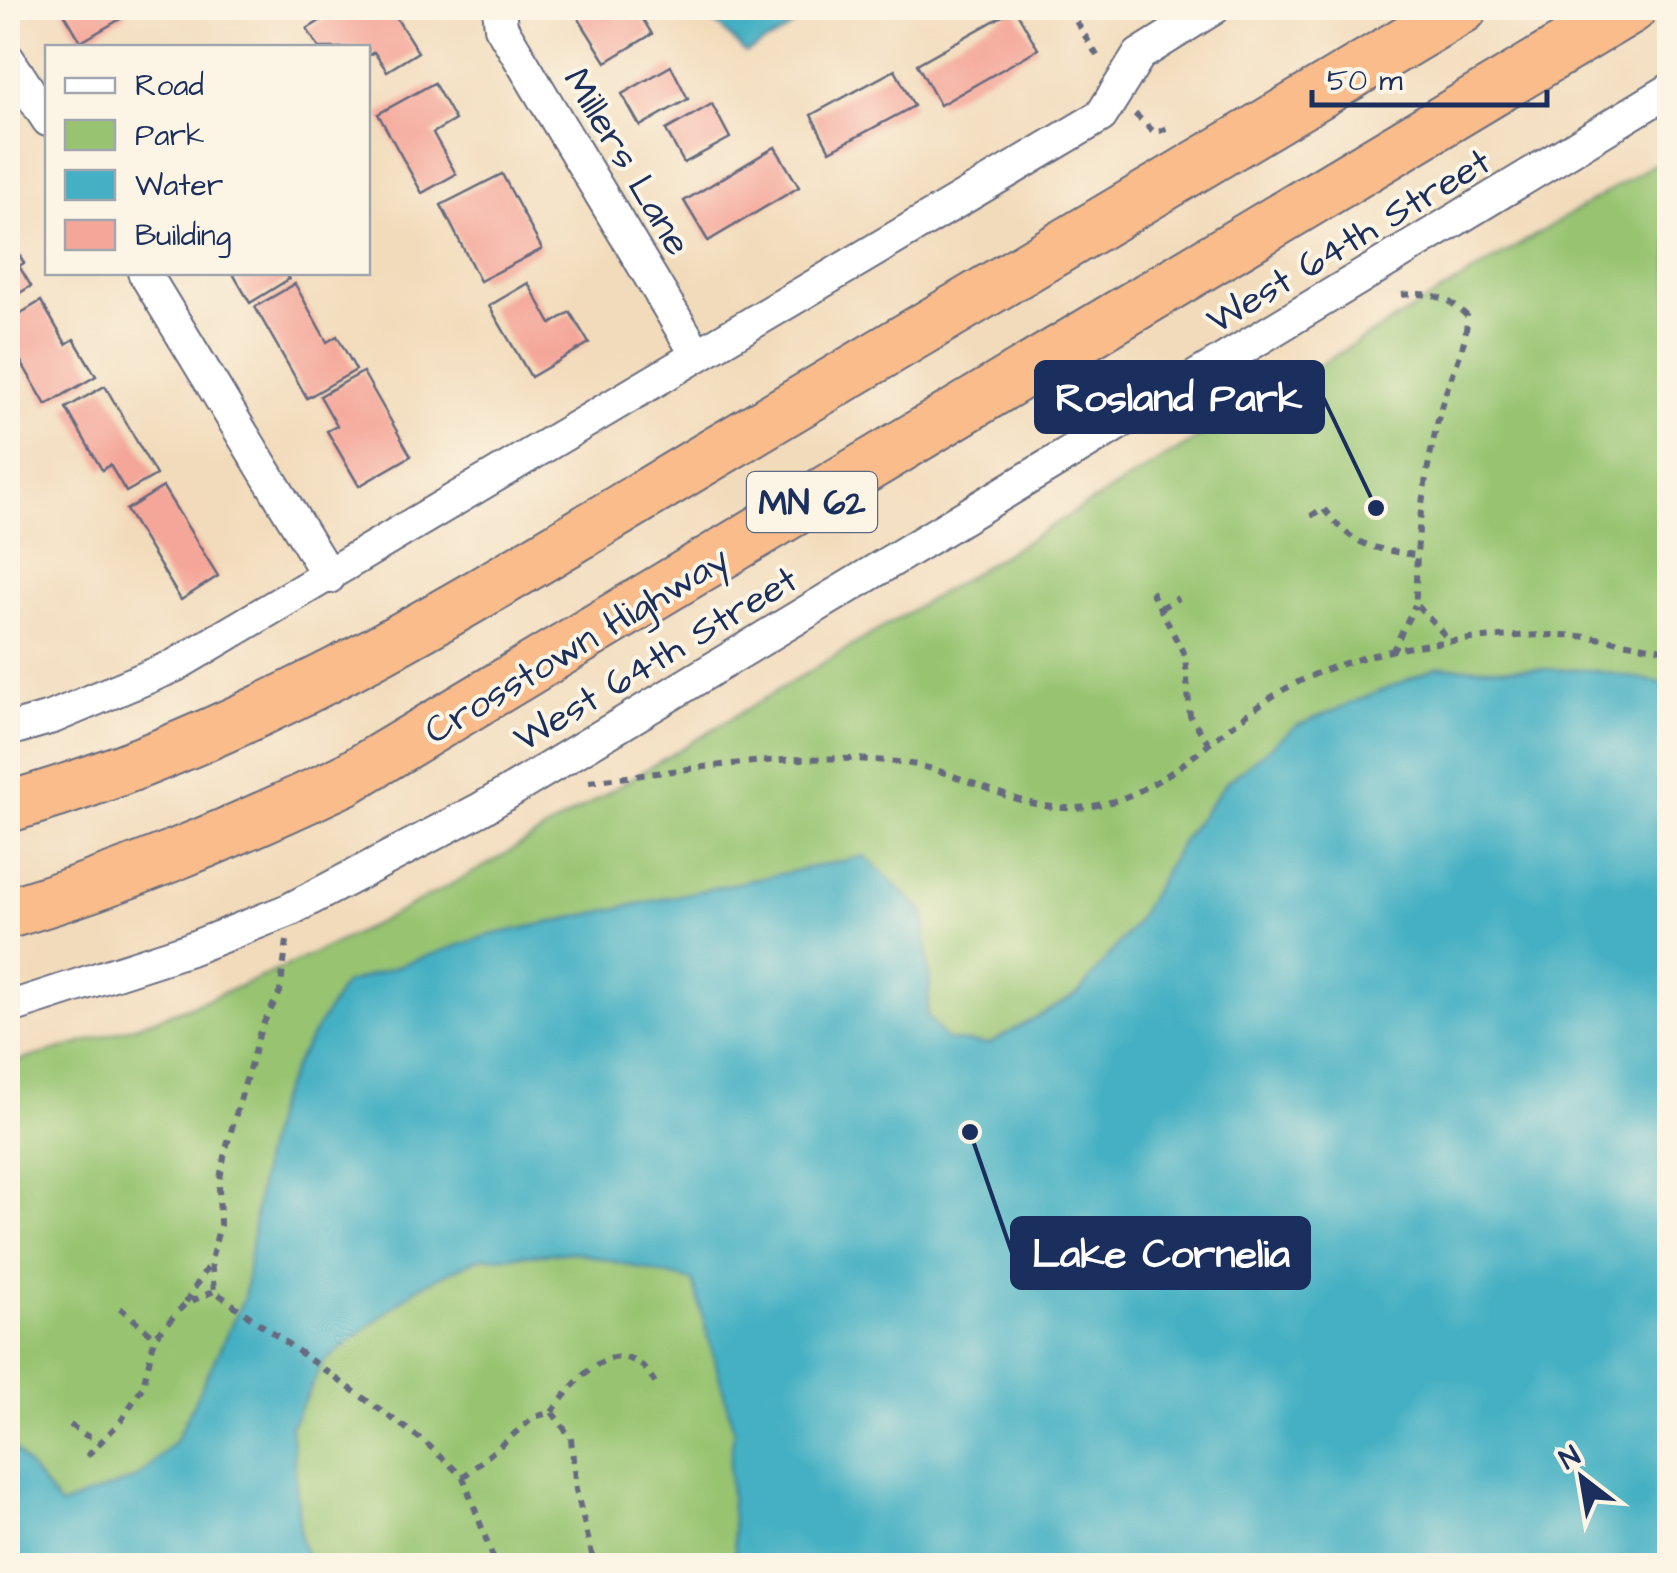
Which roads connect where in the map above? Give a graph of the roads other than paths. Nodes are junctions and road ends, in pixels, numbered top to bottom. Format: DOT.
graph roads {
  1 [pos="499,8"];
  2 [pos="1214,8"];
  3 [pos="1462,8"];
  4 [pos="1643,8"];
  5 [pos="1610,20"];
  6 [pos="8,59"];
  7 [pos="1670,90"];
  8 [pos="45,115"];
  9 [pos="146,275"];
  10 [pos="696,353"];
  11 [pos="329,577"];
  12 [pos="8,730"];
  13 [pos="8,807"];
  14 [pos="8,913"];
  15 [pos="8,1008"];
  1 -- 10 [label="street, Millers Lane"];
  2 -- 10 [label="street"];
  3 -- 13 [label="highway, MN 62"];
  4 -- 5 [label="highway, Crosstown Highway"];
  5 -- 14 [label="highway, Crosstown Highway / MN 62"];
  6 -- 8 [label="street"];
  7 -- 15 [label="street, West 64th Street"];
  9 -- 11 [label="street"];
  10 -- 11 [label="street"];
  11 -- 12 [label="street"];
}
